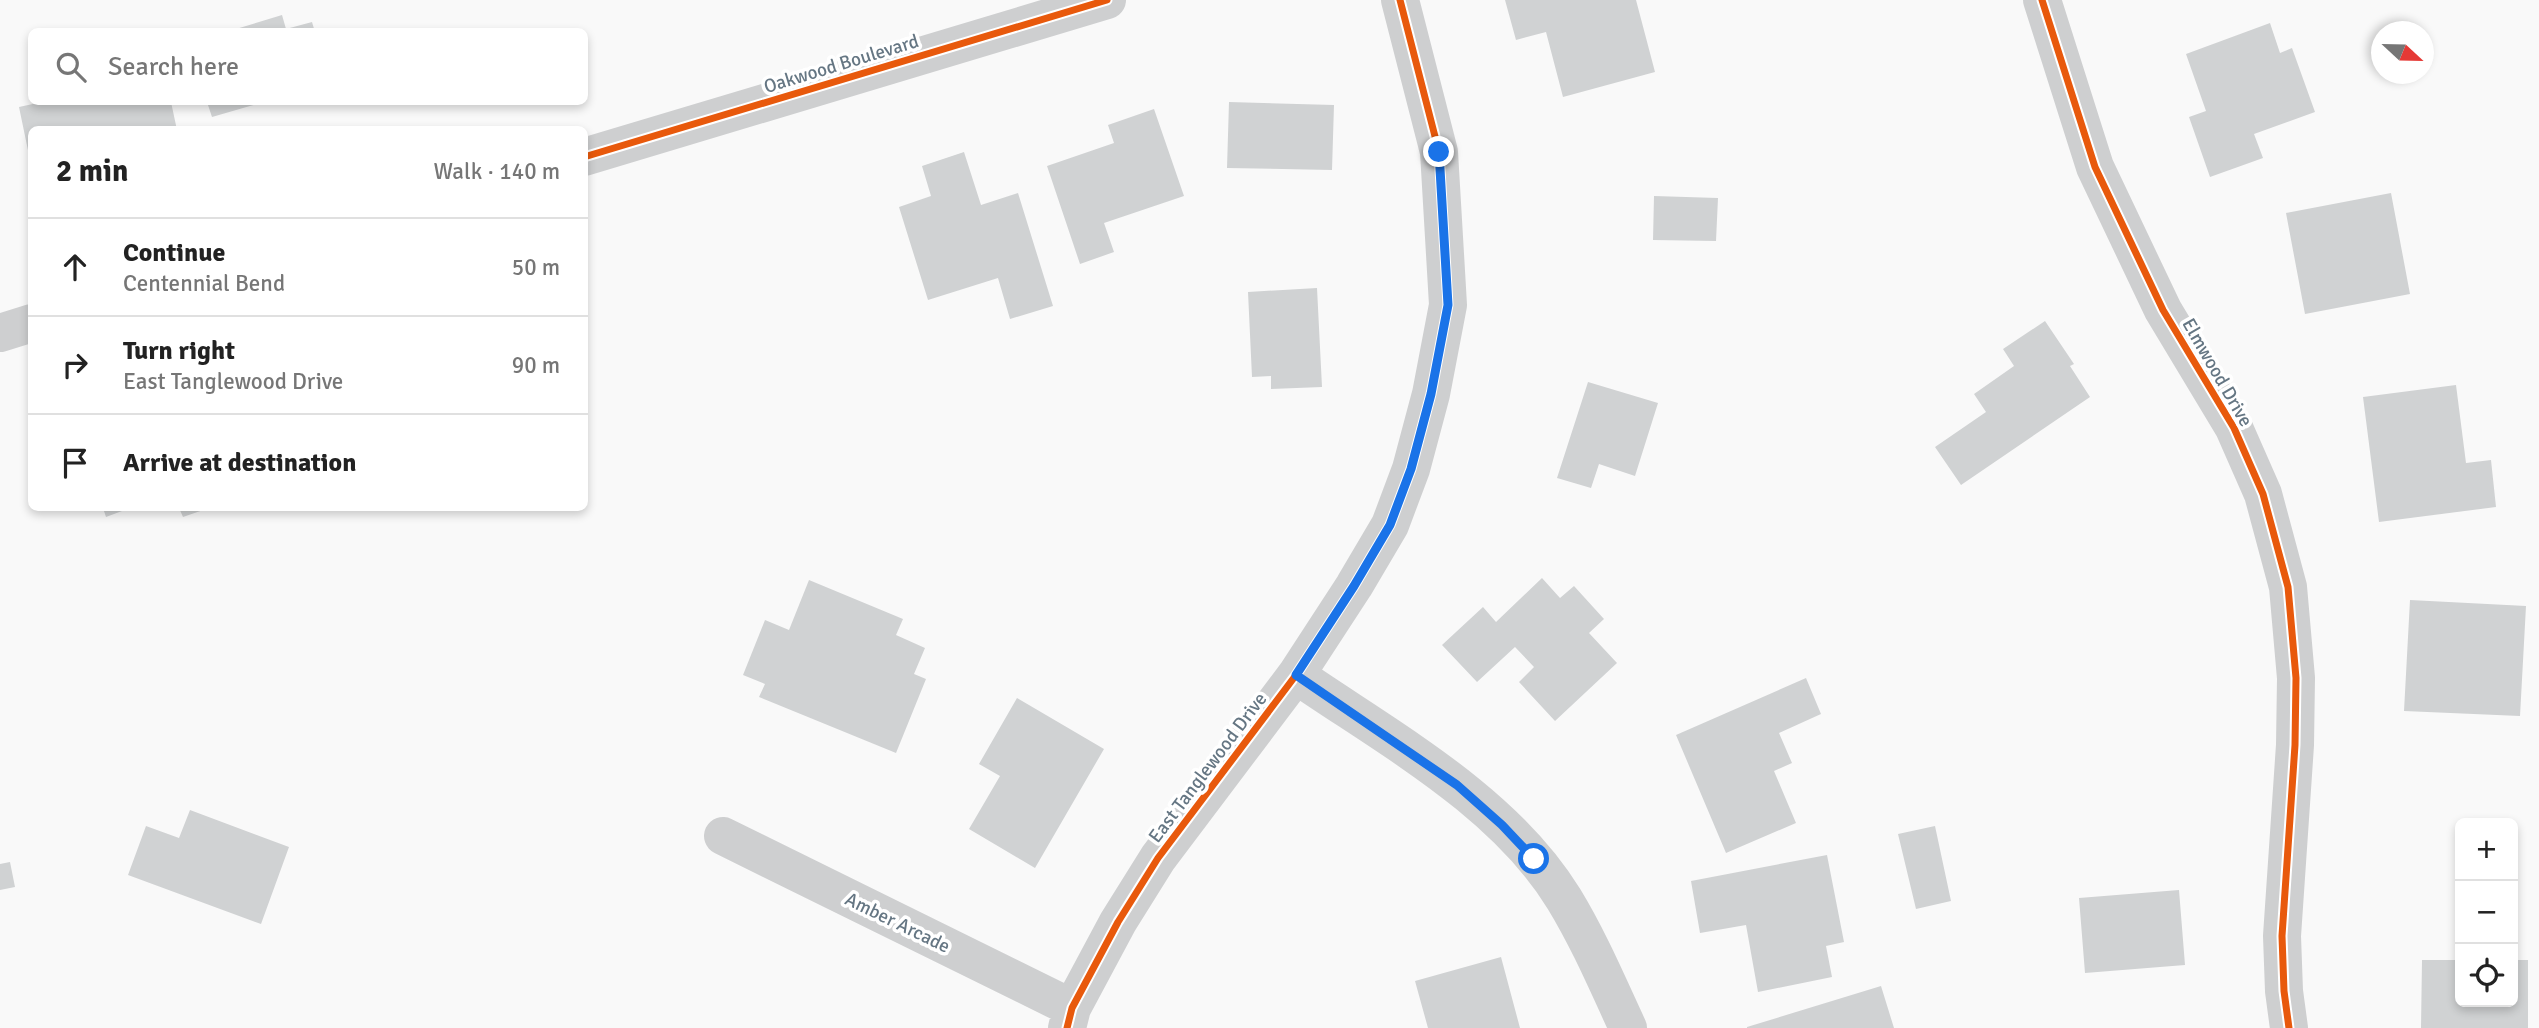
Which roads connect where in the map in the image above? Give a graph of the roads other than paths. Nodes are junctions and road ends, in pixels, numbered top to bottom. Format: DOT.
graph roads {
  1 [pos="1107,0"];
  2 [pos="1399,0"];
  3 [pos="2042,0"];
  4 [pos="588,156"];
  5 [pos="28,324"];
  6 [pos="0,333"];
  7 [pos="1296,675"];
  8 [pos="723,836"];
  9 [pos="1070,1018"];
  10 [pos="1628,1028"];
  11 [pos="2288,1028"];
  1 -- 4 [label="street, Oakwood Boulevard"];
  2 -- 7 [label="street, East Tanglewood Drive"];
  3 -- 11 [label="street, Elmwood Drive"];
  5 -- 6 [label="street"];
  7 -- 9 [label="street, East Tanglewood Drive"];
  7 -- 10 [label="street"];
  8 -- 9 [label="street, Amber Arcade"];
}
